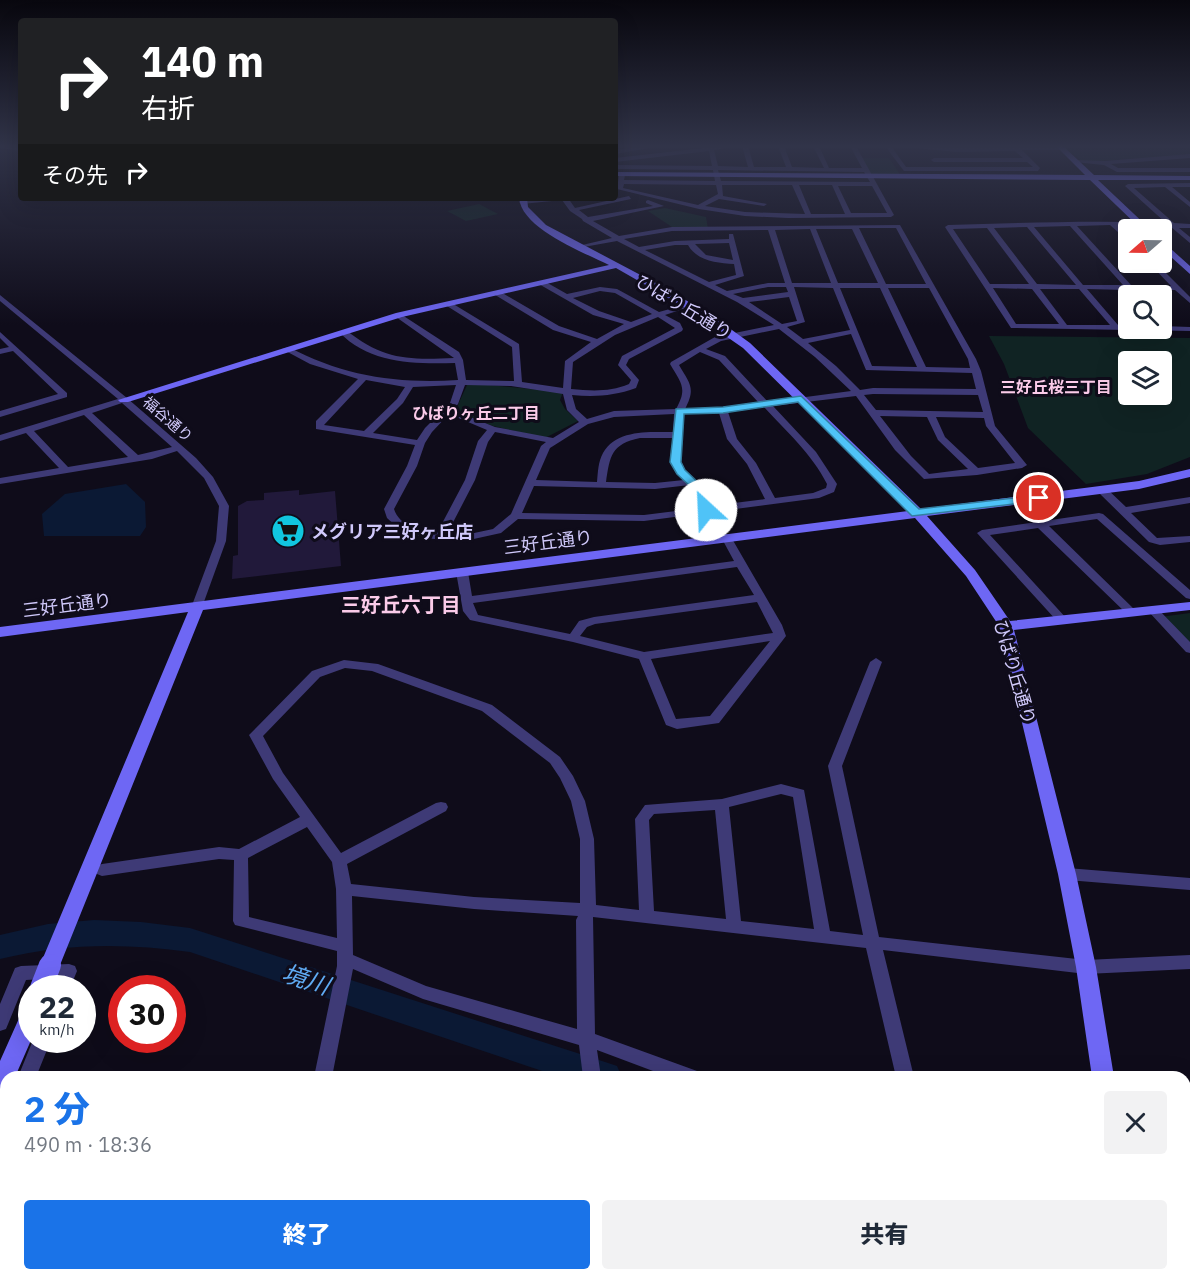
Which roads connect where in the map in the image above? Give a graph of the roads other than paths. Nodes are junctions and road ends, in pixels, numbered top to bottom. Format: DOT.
graph roads {
  1 [pos="524,206"];
  2 [pos="569,206"];
  3 [pos="592,206"];
  4 [pos="661,206"];
  5 [pos="694,206"];
  6 [pos="764,206"];
  7 [pos="804,206"];
  8 [pos="845,206"];
  9 [pos="886,206"];
  10 [pos="1123,206"];
  11 [pos="1151,206"];
  12 [pos="699,207"];
  13 [pos="572,210"];
  14 [pos="767,215"];
  15 [pos="849,215"];
  16 [pos="808,216"];
  17 [pos="1136,219"];
  18 [pos="1166,219"];
  19 [pos="585,220"];
  20 [pos="1072,224"];
  21 [pos="1112,224"];
  22 [pos="1172,224"];
  23 [pos="988,225"];
  24 [pos="1029,225"];
  25 [pos="1118,225"];
  26 [pos="1190,226"];
  27 [pos="812,227"];
  28 [pos="855,227"];
  29 [pos="771,228"];
  30 [pos="730,229"];
  31 [pos="1118,230"];
  32 [pos="619,238"];
  33 [pos="732,241"];
  34 [pos="1190,241"];
  35 [pos="690,242"];
  36 [pos="580,247"];
  37 [pos="641,249"];
  38 [pos="1172,254"];
  39 [pos="737,262"];
  40 [pos="615,266"];
  41 [pos="1190,271"];
  42 [pos="1162,273"];
  43 [pos="541,283"];
  44 [pos="710,284"];
  45 [pos="789,285"];
  46 [pos="883,285"];
  47 [pos="1127,285"];
  48 [pos="836,286"];
  49 [pos="932,286"];
  50 [pos="988,286"];
  51 [pos="1035,287"];
  52 [pos="1082,287"];
  53 [pos="1118,287"];
  54 [pos="1172,288"];
  55 [pos="1176,288"];
  56 [pos="496,293"];
  57 [pos="726,293"];
  58 [pos="792,294"];
  59 [pos="0,297"];
  60 [pos="566,297"];
  61 [pos="741,301"];
  62 [pos="1190,301"];
  63 [pos="450,304"];
  64 [pos="688,306"];
  65 [pos="658,314"];
  66 [pos="399,315"];
  67 [pos="628,323"];
  68 [pos="782,327"];
  69 [pos="1172,327"];
  70 [pos="1066,328"];
  71 [pos="1116,328"];
  72 [pos="1190,329"];
  73 [pos="854,331"];
  74 [pos="343,332"];
  75 [pos="0,334"];
  76 [pos="734,336"];
  77 [pos="596,341"];
  78 [pos="802,342"];
  79 [pos="15,348"];
  80 [pos="286,349"];
  81 [pos="699,349"];
  82 [pos="0,352"];
  83 [pos="459,360"];
  84 [pos="923,370"];
  85 [pos="977,371"];
  86 [pos="364,377"];
  87 [pos="462,381"];
  88 [pos="411,384"];
  89 [pos="518,384"];
  90 [pos="567,392"];
  91 [pos="858,392"];
  92 [pos="982,392"];
  93 [pos="801,399"];
  94 [pos="124,400"];
  95 [pos="0,401"];
  96 [pos="766,404"];
  97 [pos="723,410"];
  98 [pos="10,411"];
  99 [pos="448,411"];
  100 [pos="86,412"];
  101 [pos="679,412"];
  102 [pos="873,413"];
  103 [pos="930,413"];
  104 [pos="0,414"];
  105 [pos="987,415"];
  106 [pos="585,422"];
  107 [pos="493,429"];
  108 [pos="28,430"];
  109 [pos="365,435"];
  110 [pos="677,435"];
  111 [pos="0,438"];
  112 [pos="552,440"];
  113 [pos="420,443"];
  114 [pos="179,448"];
  115 [pos="135,458"];
  116 [pos="66,470"];
  117 [pos="977,472"];
  118 [pos="1190,473"];
  119 [pos="0,481"];
  120 [pos="692,482"];
  121 [pos="531,483"];
  122 [pos="601,485"];
  123 [pos="1102,490"];
  124 [pos="1190,500"];
  125 [pos="771,501"];
  126 [pos="706,510"];
  127 [pos="1122,511"];
  128 [pos="916,513"];
  129 [pos="516,516"];
  130 [pos="1040,524"];
  131 [pos="440,537"];
  132 [pos="726,537"];
  133 [pos="1190,539"];
  134 [pos="740,563"];
  135 [pos="462,572"];
  136 [pos="1190,596"];
  137 [pos="760,598"];
  138 [pos="468,600"];
  139 [pos="1190,606"];
  140 [pos="197,608"];
  141 [pos="1153,610"];
  142 [pos="1131,612"];
  143 [pos="1061,619"];
  144 [pos="1006,626"];
  145 [pos="0,632"];
  146 [pos="780,636"];
  147 [pos="573,638"];
  148 [pos="1190,650"];
  149 [pos="644,657"];
  150 [pos="876,662"];
  151 [pos="722,804"];
  152 [pos="441,807"];
  153 [pos="309,819"];
  154 [pos="240,855"];
  155 [pos="339,861"];
  156 [pos="102,870"];
  157 [pos="1068,874"];
  158 [pos="1190,884"];
  159 [pos="344,889"];
  160 [pos="588,910"];
  161 [pos="647,918"];
  162 [pos="734,926"];
  163 [pos="823,938"];
  164 [pos="873,944"];
  165 [pos="345,957"];
  166 [pos="1190,962"];
  167 [pos="1086,966"];
  168 [pos="20,975"];
  169 [pos="46,975"];
  170 [pos="67,975"];
  171 [pos="18,980"];
  172 [pos="0,1024"];
  173 [pos="18,1043"];
  174 [pos="588,1047"];
  175 [pos="37,1053"];
  176 [pos="7,1071"];
  177 [pos="29,1071"];
  178 [pos="323,1071"];
  179 [pos="591,1071"];
  180 [pos="670,1071"];
  181 [pos="904,1071"];
  182 [pos="1101,1071"];
  1 -- 36 [label="street, ひばり丘通り"];
  2 -- 13 [label="street"];
  3 -- 13 [label="street"];
  4 -- 19 [label="street"];
  5 -- 12 [label="street"];
  6 -- 14 [label="street"];
  7 -- 16 [label="street"];
  8 -- 15 [label="street"];
  9 -- 15 [label="street"];
  10 -- 17 [label="street"];
  11 -- 18 [label="street"];
  12 -- 14 [label="street"];
  13 -- 19 [label="street"];
  14 -- 16 [label="street"];
  15 -- 16 [label="street"];
  19 -- 32 [label="street"];
  20 -- 21 [label="street"];
  20 -- 24 [label="street"];
  20 -- 47 [label="street"];
  21 -- 25 [label="street"];
  21 -- 31 [label="street"];
  22 -- 26 [label="street"];
  22 -- 34 [label="street"];
  23 -- 24 [label="street"];
  23 -- 50 [label="street"];
  23 -- 51 [label="street"];
  24 -- 52 [label="street"];
  27 -- 28 [label="street"];
  27 -- 29 [label="street"];
  27 -- 48 [label="street"];
  28 -- 46 [label="street"];
  28 -- 49 [label="street"];
  29 -- 30 [label="street"];
  29 -- 45 [label="street"];
  30 -- 32 [label="street"];
  30 -- 33 [label="street"];
  32 -- 36 [label="street"];
  32 -- 37 [label="street"];
  33 -- 35 [label="street"];
  33 -- 39 [label="street"];
  35 -- 37 [label="street"];
  35 -- 39 [label="street"];
  36 -- 40 [label="street, ひばり丘通り"];
  37 -- 44 [label="street"];
  38 -- 41 [label="street"];
  39 -- 44 [label="street"];
  40 -- 43 [label="street"];
  40 -- 64 [label="street, ひばり丘通り"];
  42 -- 55 [label="street"];
  43 -- 56 [label="street"];
  43 -- 60 [label="street"];
  44 -- 57 [label="street"];
  45 -- 48 [label="street"];
  45 -- 57 [label="street"];
  45 -- 58 [label="street"];
  46 -- 48 [label="street"];
  46 -- 49 [label="street"];
  46 -- 84 [label="street"];
  48 -- 73 [label="street"];
  49 -- 85 [label="street"];
  50 -- 51 [label="street"];
  50 -- 70 [label="street"];
  51 -- 52 [label="street"];
  51 -- 70 [label="street"];
  52 -- 53 [label="street"];
  52 -- 71 [label="street"];
  54 -- 55 [label="street"];
  55 -- 62 [label="street"];
  56 -- 63 [label="street"];
  56 -- 77 [label="street"];
  57 -- 61 [label="street"];
  58 -- 61 [label="street"];
  58 -- 68 [label="street"];
  59 -- 94 [label="street, 福谷通り"];
  60 -- 65 [label="street"];
  60 -- 67 [label="street"];
  61 -- 68 [label="street"];
  63 -- 66 [label="street"];
  63 -- 89 [label="street"];
  64 -- 65 [label="street"];
  64 -- 76 [label="street, ひばり丘通り"];
  65 -- 67 [label="street"];
  65 -- 90 [label="street"];
  66 -- 74 [label="street"];
  66 -- 83 [label="street"];
  67 -- 77 [label="street"];
  68 -- 76 [label="street"];
  68 -- 78 [label="street"];
  69 -- 72 [label="street"];
  70 -- 71 [label="street"];
  73 -- 78 [label="street"];
  73 -- 84 [label="street"];
  74 -- 80 [label="street"];
  74 -- 83 [label="street"];
  75 -- 79 [label="street"];
  76 -- 81 [label="street"];
  76 -- 93 [label="street, ひばり丘通り"];
  77 -- 90 [label="street"];
  78 -- 91 [label="street"];
  79 -- 82 [label="street"];
  79 -- 98 [label="street"];
  80 -- 86 [label="street"];
  80 -- 94 [label="street"];
  81 -- 96 [label="street"];
  81 -- 101 [label="street"];
  83 -- 87 [label="street"];
  84 -- 85 [label="street"];
  85 -- 92 [label="street"];
  86 -- 88 [label="street"];
  86 -- 109 [label="street"];
  87 -- 88 [label="street"];
  87 -- 89 [label="street"];
  87 -- 99 [label="street"];
  88 -- 109 [label="street"];
  89 -- 90 [label="street"];
  90 -- 106 [label="street"];
  91 -- 92 [label="street"];
  91 -- 93 [label="street"];
  91 -- 102 [label="street"];
  92 -- 105 [label="street"];
  93 -- 96 [label="street"];
  93 -- 128 [label="street, ひばり丘通り"];
  94 -- 100 [label="street"];
  94 -- 114 [label="street, 福谷通り"];
  95 -- 98 [label="street"];
  96 -- 97 [label="street"];
  96 -- 125 [label="street"];
  97 -- 101 [label="street"];
  97 -- 125 [label="street"];
  98 -- 104 [label="street"];
  99 -- 107 [label="street"];
  99 -- 113 [label="street"];
  100 -- 108 [label="street"];
  100 -- 115 [label="street"];
  101 -- 106 [label="street"];
  101 -- 110 [label="street"];
  102 -- 103 [label="street"];
  102 -- 117 [label="street"];
  103 -- 105 [label="street"];
  103 -- 117 [label="street"];
  105 -- 117 [label="street"];
  106 -- 112 [label="street"];
  107 -- 112 [label="street"];
  107 -- 131 [label="street"];
  108 -- 111 [label="street"];
  108 -- 116 [label="street"];
  109 -- 113 [label="street"];
  110 -- 120 [label="street"];
  110 -- 122 [label="street"];
  112 -- 121 [label="street"];
  113 -- 131 [label="street"];
  114 -- 115 [label="street"];
  114 -- 140 [label="street, 福谷通り"];
  115 -- 116 [label="street"];
  116 -- 119 [label="street"];
  118 -- 123 [label="street, 三好丘通り"];
  120 -- 122 [label="street"];
  120 -- 126 [label="street"];
  121 -- 122 [label="street"];
  121 -- 129 [label="street"];
  123 -- 127 [label="street"];
  123 -- 128 [label="street, 三好丘通り"];
  124 -- 127 [label="street"];
  125 -- 126 [label="street"];
  126 -- 129 [label="street"];
  127 -- 133 [label="street"];
  128 -- 132 [label="street, 三好丘通り"];
  128 -- 144 [label="street, ひばり丘通り"];
  129 -- 131 [label="street"];
  130 -- 136 [label="street"];
  130 -- 142 [label="street"];
  130 -- 143 [label="street"];
  132 -- 134 [label="street"];
  132 -- 135 [label="street, 三好丘通り"];
  134 -- 137 [label="street"];
  134 -- 138 [label="street"];
  135 -- 138 [label="street"];
  135 -- 140 [label="street, 三好丘通り"];
  137 -- 146 [label="street"];
  137 -- 147 [label="street"];
  138 -- 147 [label="street"];
  139 -- 141 [label="street"];
  140 -- 145 [label="street, 三好丘通り"];
  140 -- 169 [label="street, bridge"];
  141 -- 142 [label="street"];
  141 -- 148 [label="street"];
  142 -- 143 [label="street"];
  143 -- 144 [label="street"];
  144 -- 157 [label="street, ひばり丘通り"];
  146 -- 149 [label="street"];
  146 -- 149 [label="street"];
  147 -- 149 [label="street"];
  150 -- 164 [label="street"];
  151 -- 161 [label="street"];
  151 -- 162 [label="street"];
  151 -- 163 [label="street"];
  152 -- 155 [label="street"];
  153 -- 154 [label="street"];
  153 -- 155 [label="street"];
  153 -- 160 [label="street"];
  154 -- 156 [label="street"];
  154 -- 165 [label="street"];
  155 -- 159 [label="street"];
  157 -- 158 [label="street"];
  157 -- 167 [label="street, ひばり丘通り"];
  159 -- 160 [label="street"];
  159 -- 165 [label="street"];
  160 -- 161 [label="street"];
  160 -- 174 [label="street"];
  161 -- 162 [label="street"];
  162 -- 163 [label="street"];
  163 -- 164 [label="street"];
  164 -- 167 [label="street"];
  164 -- 181 [label="street"];
  165 -- 174 [label="street"];
  165 -- 178 [label="street"];
  166 -- 167 [label="street"];
  167 -- 182 [label="street, ひばり丘通り"];
  168 -- 170 [label="street"];
  171 -- 172 [label="street"];
  173 -- 176 [label="street"];
  174 -- 179 [label="street"];
  174 -- 180 [label="street"];
  175 -- 177 [label="street"];
}
